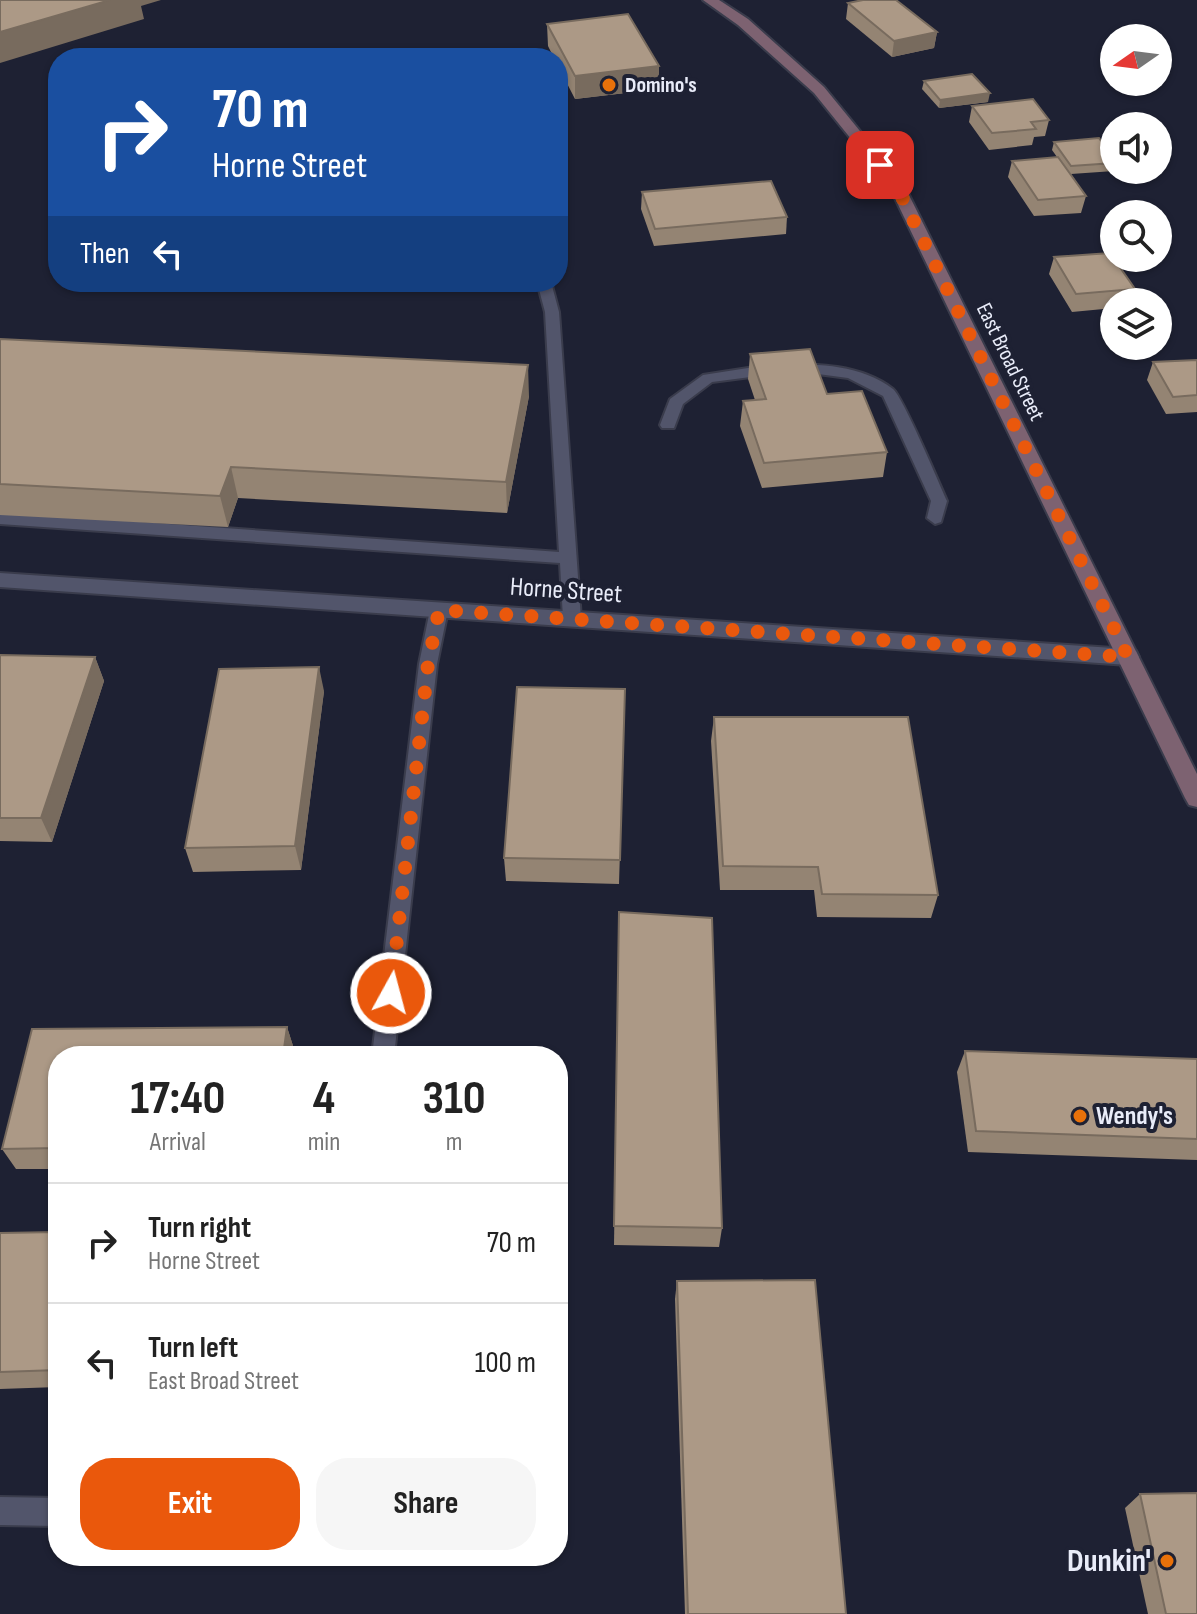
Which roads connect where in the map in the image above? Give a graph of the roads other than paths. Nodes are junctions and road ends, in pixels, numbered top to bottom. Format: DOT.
graph roads {
  1 [pos="710,0"];
  2 [pos="547,292"];
  3 [pos="668,425"];
  4 [pos="0,518"];
  5 [pos="935,518"];
  6 [pos="568,558"];
  7 [pos="0,580"];
  8 [pos="439,610"];
  9 [pos="572,619"];
  10 [pos="1128,657"];
  11 [pos="1197,798"];
  12 [pos="384,1046"];
  13 [pos="0,1511"];
  14 [pos="48,1512"];
  1 -- 10 [label="main road, East Broad Street"];
  2 -- 6 [label="lane"];
  3 -- 5 [label="lane"];
  4 -- 6 [label="lane"];
  6 -- 9 [label="lane"];
  7 -- 8 [label="street, Horne Street"];
  8 -- 9 [label="street, Horne Street"];
  8 -- 12 [label="lane"];
  9 -- 10 [label="street, Horne Street"];
  10 -- 11 [label="main road, East Broad Street"];
  13 -- 14 [label="lane"];
}
